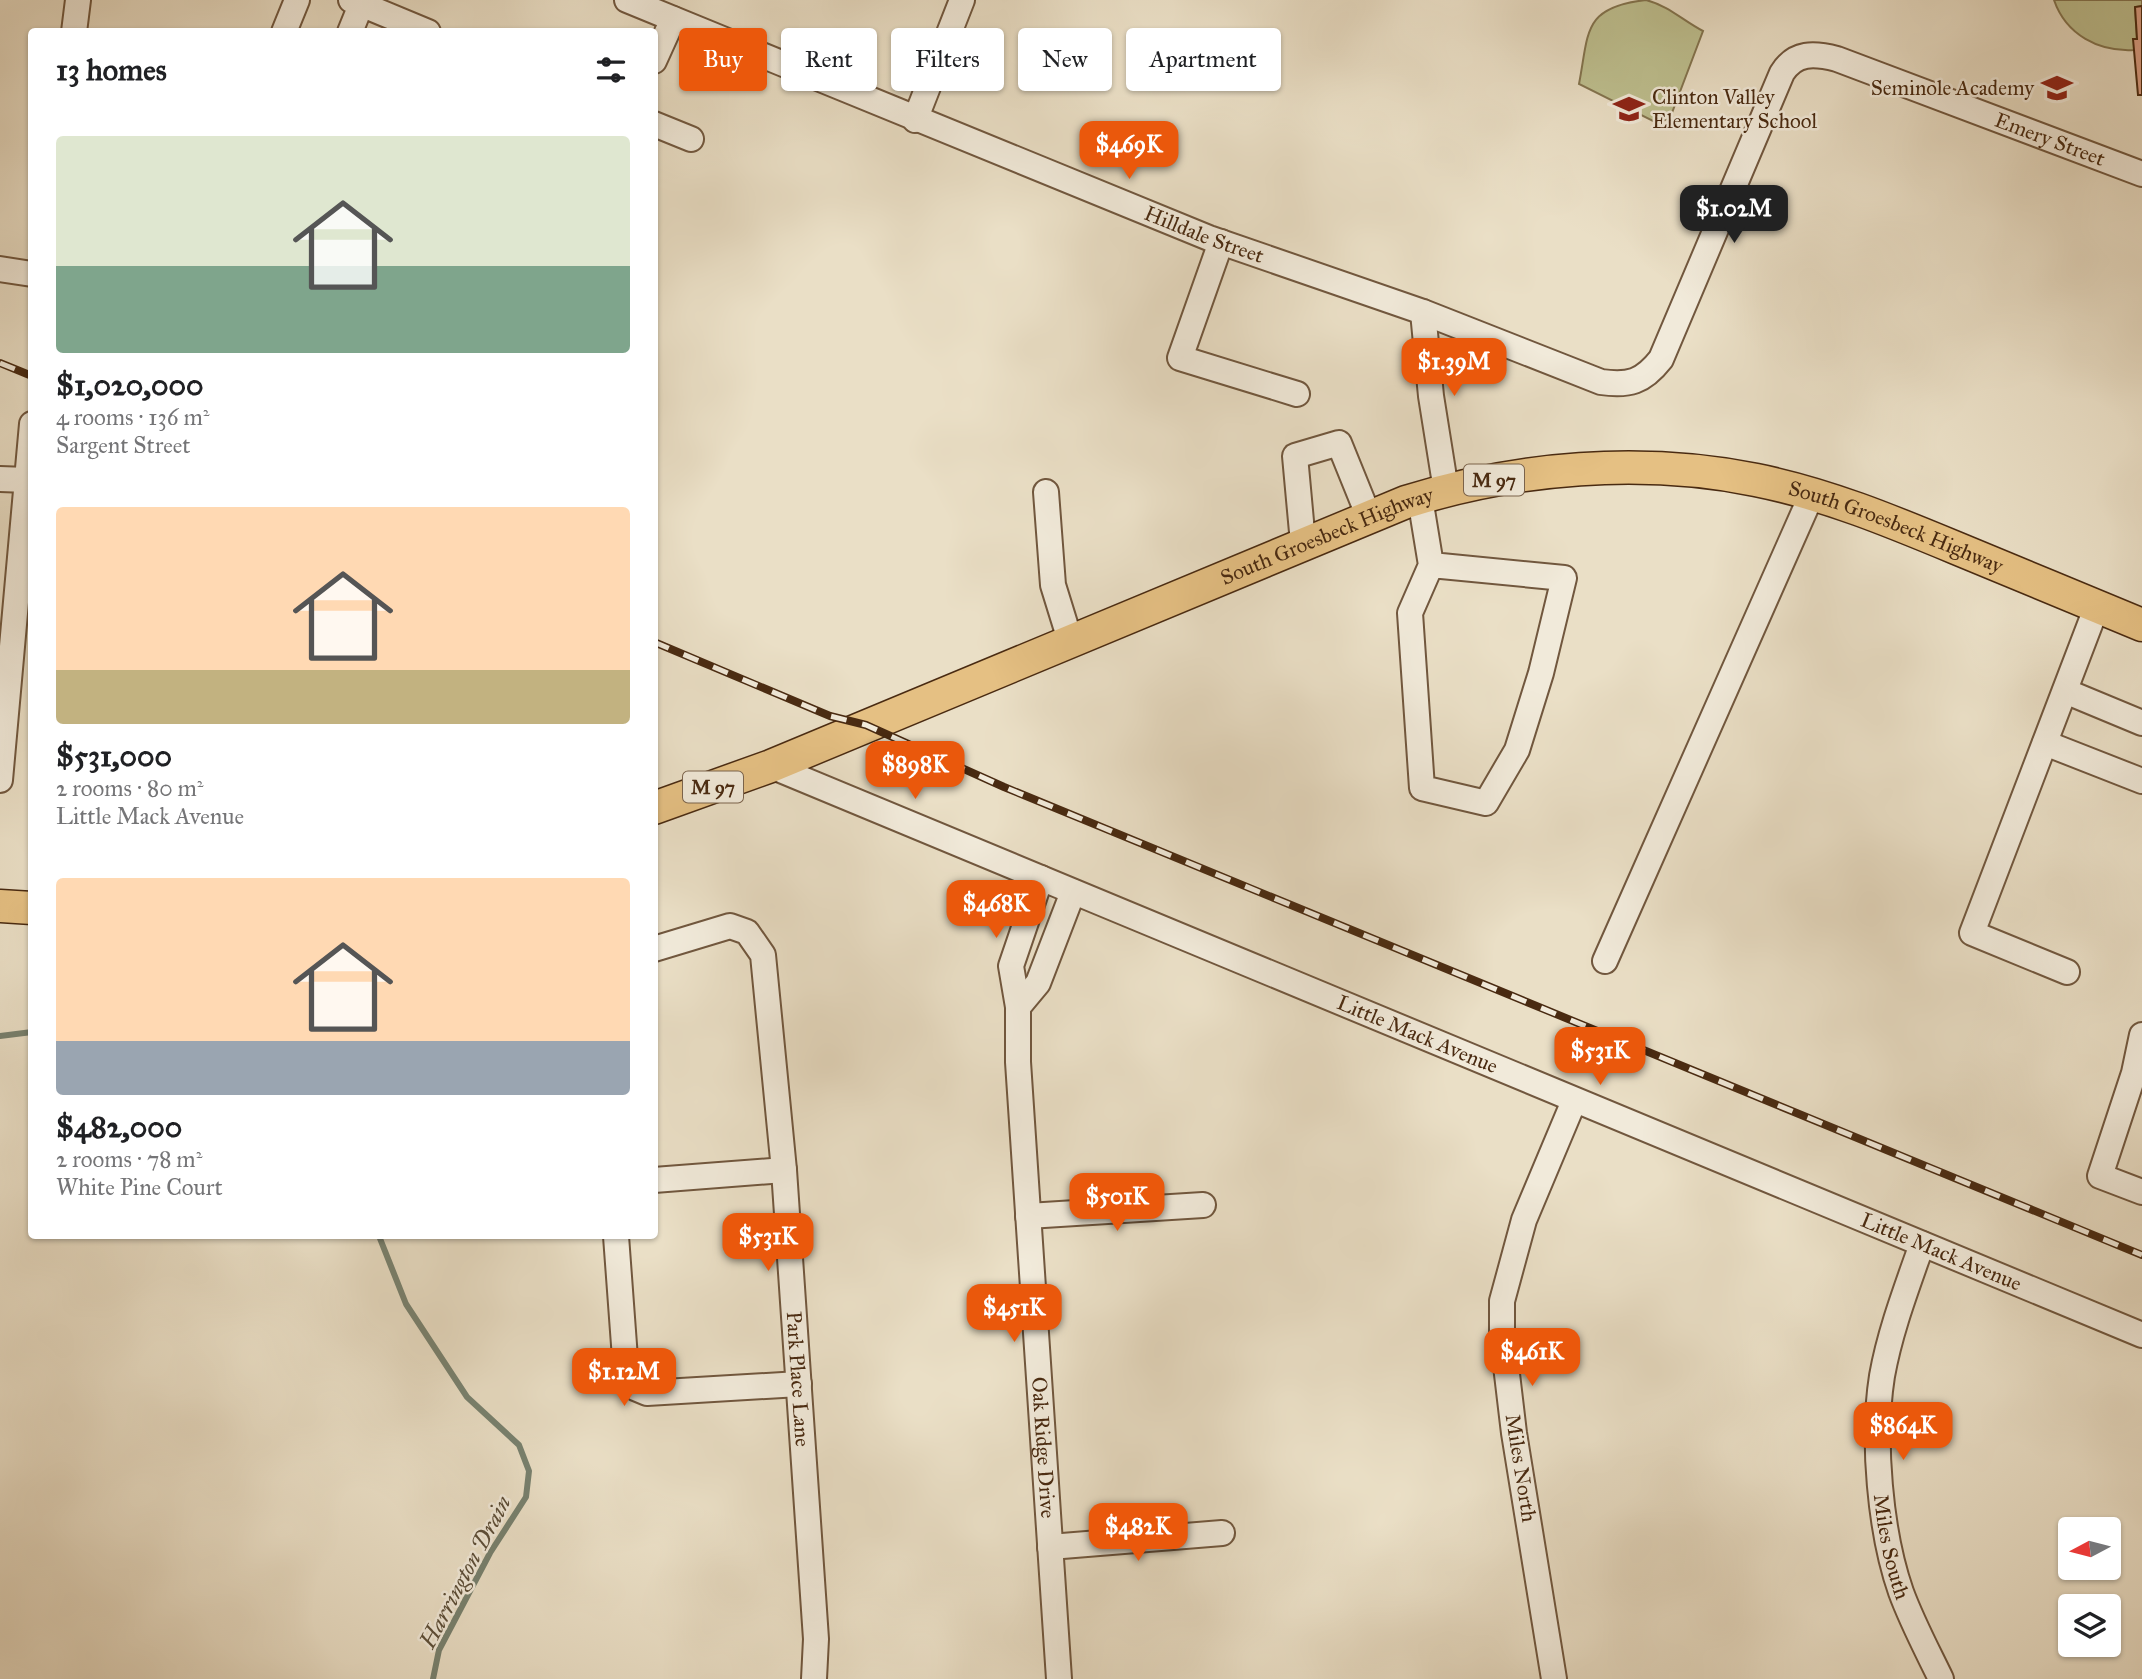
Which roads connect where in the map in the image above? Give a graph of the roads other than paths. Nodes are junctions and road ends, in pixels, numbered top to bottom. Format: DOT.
graph roads {
  1 [pos="78,0"];
  2 [pos="298,0"];
  3 [pos="628,0"];
  4 [pos="962,0"];
  5 [pos="358,1"];
  6 [pos="673,19"];
  7 [pos="74,28"];
  8 [pos="286,28"];
  9 [pos="351,28"];
  10 [pos="419,28"];
  11 [pos="658,52"];
  12 [pos="915,120"];
  13 [pos="658,126"];
  14 [pos="691,139"];
  15 [pos="2142,174"];
  16 [pos="1221,242"];
  17 [pos="0,269"];
  18 [pos="28,273"];
  19 [pos="1423,312"];
  20 [pos="1632,384"];
  21 [pos="1297,394"];
  22 [pos="28,469"];
  23 [pos="0,479"];
  24 [pos="27,480"];
  25 [pos="1046,492"];
  26 [pos="1433,494"];
  27 [pos="1812,494"];
  28 [pos="1369,517"];
  29 [pos="1303,543"];
  30 [pos="25,563"];
  31 [pos="1431,565"];
  32 [pos="2097,606"];
  33 [pos="2142,625"];
  34 [pos="1070,640"];
  35 [pos="2065,691"];
  36 [pos="3,695"];
  37 [pos="2142,723"];
  38 [pos="2045,743"];
  39 [pos="771,766"];
  40 [pos="0,780"];
  41 [pos="2142,781"];
  42 [pos="658,807"];
  43 [pos="1041,878"];
  44 [pos="1073,892"];
  45 [pos="0,905"];
  46 [pos="28,908"];
  47 [pos="658,948"];
  48 [pos="1605,961"];
  49 [pos="2067,972"];
  50 [pos="1018,1007"];
  51 [pos="2140,1044"];
  52 [pos="1574,1101"];
  53 [pos="784,1170"];
  54 [pos="658,1180"];
  55 [pos="2142,1192"];
  56 [pos="1203,1205"];
  57 [pos="1028,1216"];
  58 [pos="616,1239"];
  59 [pos="1922,1244"];
  60 [pos="2142,1335"];
  61 [pos="799,1384"];
  62 [pos="1222,1533"];
  63 [pos="1050,1547"];
  64 [pos="808,1679"];
  65 [pos="814,1679"];
  66 [pos="1059,1679"];
  67 [pos="1554,1679"];
  68 [pos="1941,1679"];
  1 -- 7 [label="street"];
  2 -- 8 [label="street"];
  3 -- 6 [label="street, Hilldale Street"];
  4 -- 12 [label="street"];
  5 -- 9 [label="street"];
  5 -- 10 [label="street"];
  6 -- 11 [label="street"];
  6 -- 12 [label="street, Hilldale Street"];
  12 -- 16 [label="street, Hilldale Street"];
  13 -- 14 [label="street"];
  15 -- 20 [label="street, Emery Street"];
  16 -- 19 [label="street, Hilldale Street"];
  16 -- 21 [label="street"];
  17 -- 18 [label="street"];
  19 -- 20 [label="street, Hilldale Street"];
  19 -- 26 [label="street"];
  22 -- 24 [label="street"];
  23 -- 24 [label="street"];
  24 -- 30 [label="street"];
  25 -- 34 [label="street"];
  26 -- 27 [label="main road, South Groesbeck Highway / M 97"];
  26 -- 28 [label="main road, South Groesbeck Highway / M 97"];
  26 -- 31 [label="street"];
  27 -- 32 [label="main road, South Groesbeck Highway / M 97"];
  27 -- 48 [label="street"];
  28 -- 29 [label="main road, South Groesbeck Highway / M 97"];
  28 -- 29 [label="street"];
  29 -- 34 [label="main road, South Groesbeck Highway / M 97"];
  30 -- 36 [label="street"];
  31 -- 31 [label="street"];
  32 -- 33 [label="main road, South Groesbeck Highway / M 97"];
  32 -- 35 [label="street"];
  34 -- 39 [label="main road, South Groesbeck Highway / M 97"];
  35 -- 37 [label="street"];
  35 -- 38 [label="street"];
  36 -- 40 [label="street"];
  38 -- 41 [label="street"];
  38 -- 49 [label="street"];
  39 -- 42 [label="main road, South Groesbeck Highway / M 97"];
  39 -- 43 [label="street, Little Mack Avenue"];
  43 -- 44 [label="street, Little Mack Avenue"];
  43 -- 50 [label="street, Oak Ridge Drive"];
  44 -- 50 [label="street"];
  44 -- 52 [label="street, Little Mack Avenue"];
  45 -- 46 [label="main road"];
  47 -- 53 [label="street, Park Place Lane"];
  50 -- 57 [label="street, Oak Ridge Drive"];
  51 -- 55 [label="street"];
  52 -- 59 [label="street, Little Mack Avenue"];
  52 -- 67 [label="street, Miles North"];
  53 -- 54 [label="street"];
  53 -- 61 [label="street, Park Place Lane"];
  56 -- 57 [label="street"];
  57 -- 63 [label="street, Oak Ridge Drive"];
  58 -- 61 [label="street"];
  59 -- 60 [label="street, Little Mack Avenue"];
  59 -- 68 [label="street, Miles South"];
  61 -- 65 [label="street, Park Place Lane"];
  62 -- 63 [label="street"];
  63 -- 66 [label="street, Oak Ridge Drive"];
  64 -- 65 [label="street"];
}
